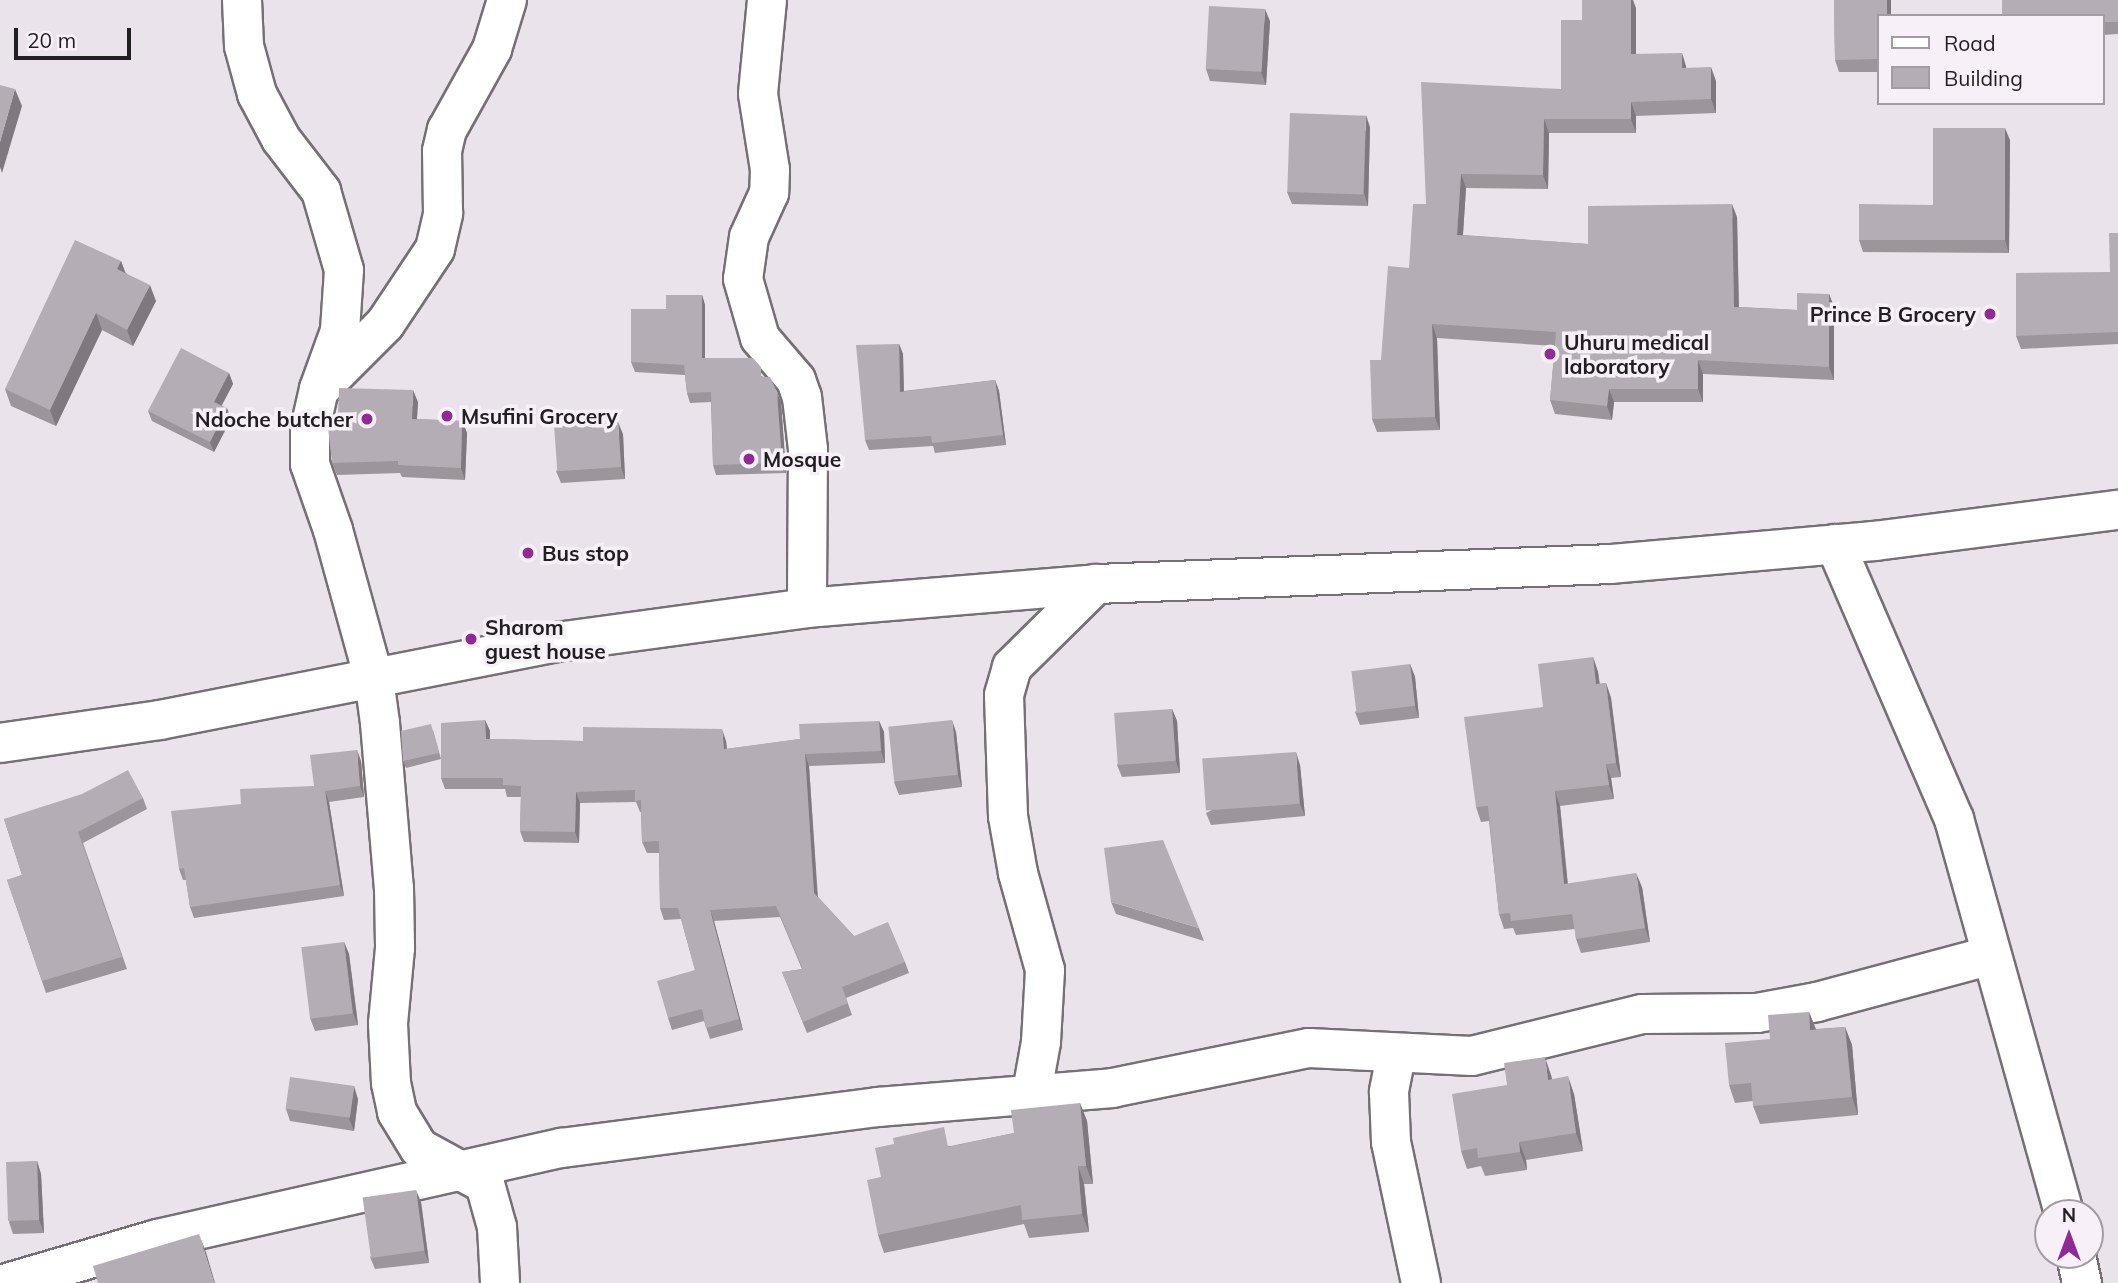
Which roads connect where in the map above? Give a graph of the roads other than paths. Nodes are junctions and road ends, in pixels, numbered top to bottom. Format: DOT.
graph roads {
  1 [pos="242,0"];
  2 [pos="507,0"];
  3 [pos="767,0"];
  4 [pos="319,389"];
  5 [pos="2118,510"];
  6 [pos="1835,544"];
  7 [pos="1096,584"];
  8 [pos="807,608"];
  9 [pos="374,679"];
  10 [pos="0,743"];
  11 [pos="1989,956"];
  12 [pos="1396,1055"];
  13 [pos="1032,1092"];
  14 [pos="466,1171"];
  15 [pos="2060,1199"];
  16 [pos="6,1283"];
  17 [pos="500,1283"];
  18 [pos="1421,1283"];
  1 -- 4 [label="main road"];
  2 -- 4 [label="main road"];
  3 -- 8 [label="main road"];
  4 -- 9 [label="main road"];
  5 -- 6 [label="main road"];
  6 -- 7 [label="main road"];
  6 -- 11 [label="main road"];
  7 -- 8 [label="main road"];
  7 -- 13 [label="main road"];
  8 -- 9 [label="main road"];
  9 -- 10 [label="main road"];
  9 -- 14 [label="main road"];
  11 -- 12 [label="main road"];
  11 -- 15 [label="main road"];
  12 -- 13 [label="main road"];
  12 -- 18 [label="main road"];
  13 -- 14 [label="main road"];
  14 -- 16 [label="main road"];
  14 -- 17 [label="main road"];
}
